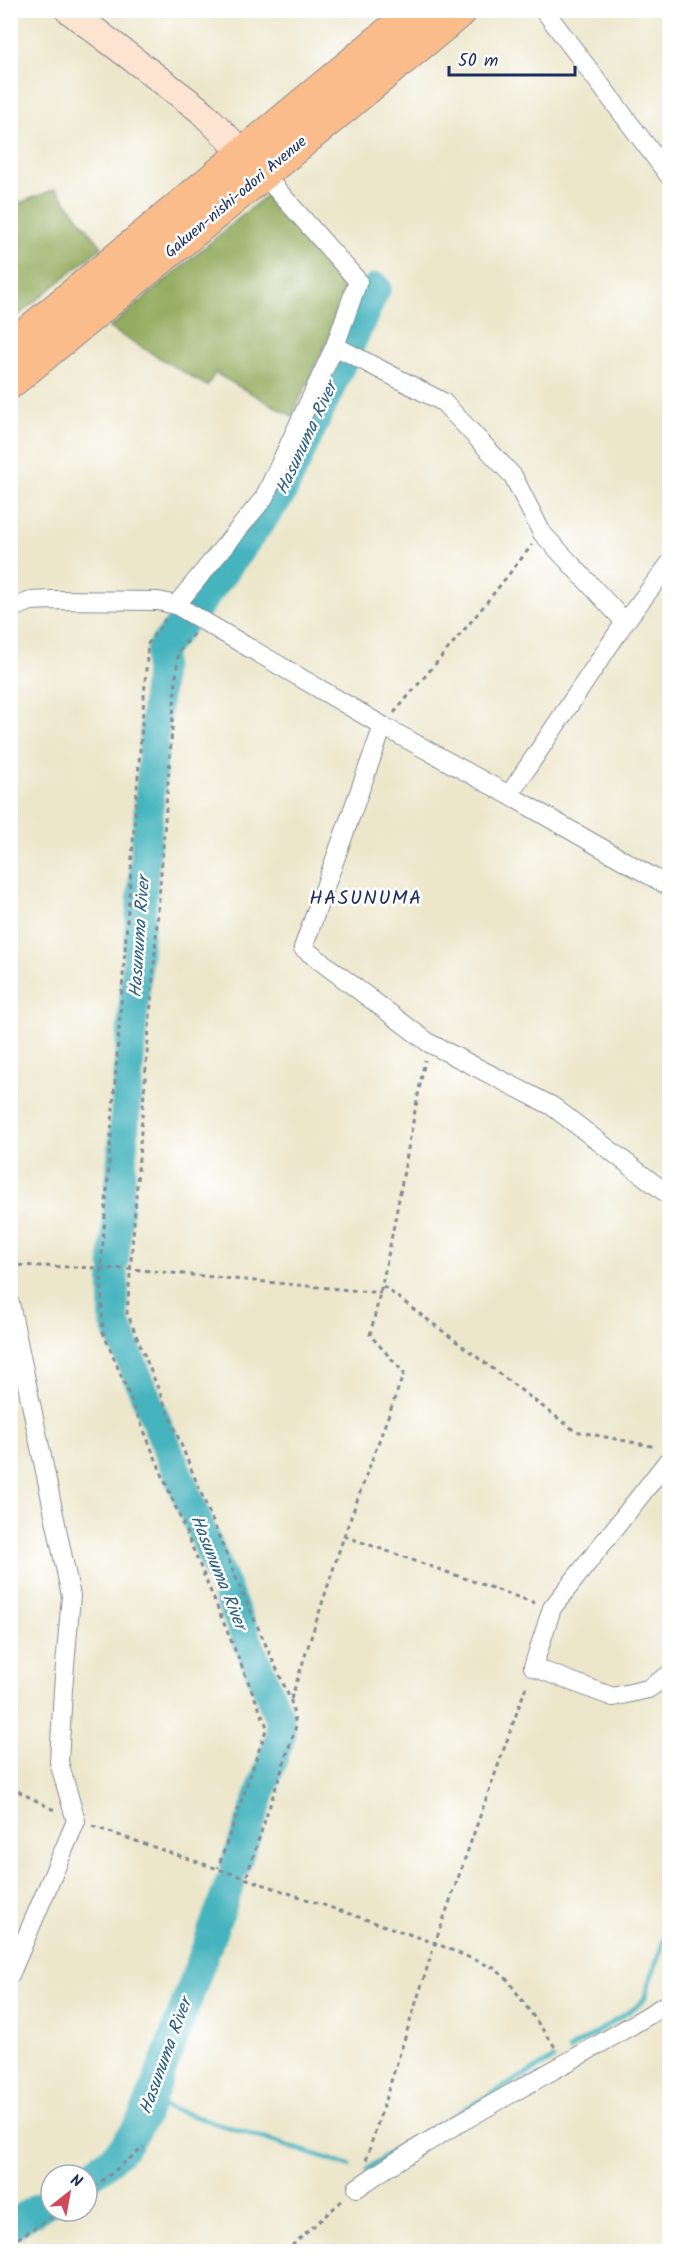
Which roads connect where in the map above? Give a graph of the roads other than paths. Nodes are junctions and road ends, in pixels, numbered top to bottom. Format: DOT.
graph roads {
  1 [pos="68,10"];
  2 [pos="417,10"];
  3 [pos="461,10"];
  4 [pos="544,10"];
  5 [pos="254,164"];
  6 [pos="669,177"];
  7 [pos="337,347"];
  8 [pos="10,348"];
  9 [pos="10,382"];
  10 [pos="669,563"];
  11 [pos="176,605"];
  12 [pos="10,609"];
  13 [pos="625,622"];
  14 [pos="383,726"];
  15 [pos="509,795"];
  16 [pos="669,887"];
  17 [pos="669,1196"];
  18 [pos="10,1303"];
  19 [pos="664,1453"];
  20 [pos="669,1674"];
  21 [pos="10,1975"];
  22 [pos="669,2002"];
  23 [pos="357,2188"];
  1 -- 5 [label="street"];
  2 -- 5 [label="highway, Gakuen-nishi-odori Avenue"];
  3 -- 5 [label="highway, Gakuen-nishi-odori Avenue"];
  4 -- 6 [label="street"];
  5 -- 7 [label="street"];
  5 -- 8 [label="highway, Gakuen-nishi-odori Avenue"];
  5 -- 9 [label="highway, Gakuen-nishi-odori Avenue"];
  7 -- 11 [label="street"];
  7 -- 13 [label="street"];
  10 -- 13 [label="street"];
  11 -- 12 [label="street"];
  11 -- 14 [label="street"];
  13 -- 15 [label="street"];
  14 -- 15 [label="street"];
  14 -- 17 [label="street"];
  15 -- 16 [label="street"];
  18 -- 21 [label="street"];
  19 -- 20 [label="street"];
  22 -- 23 [label="street"];
}
